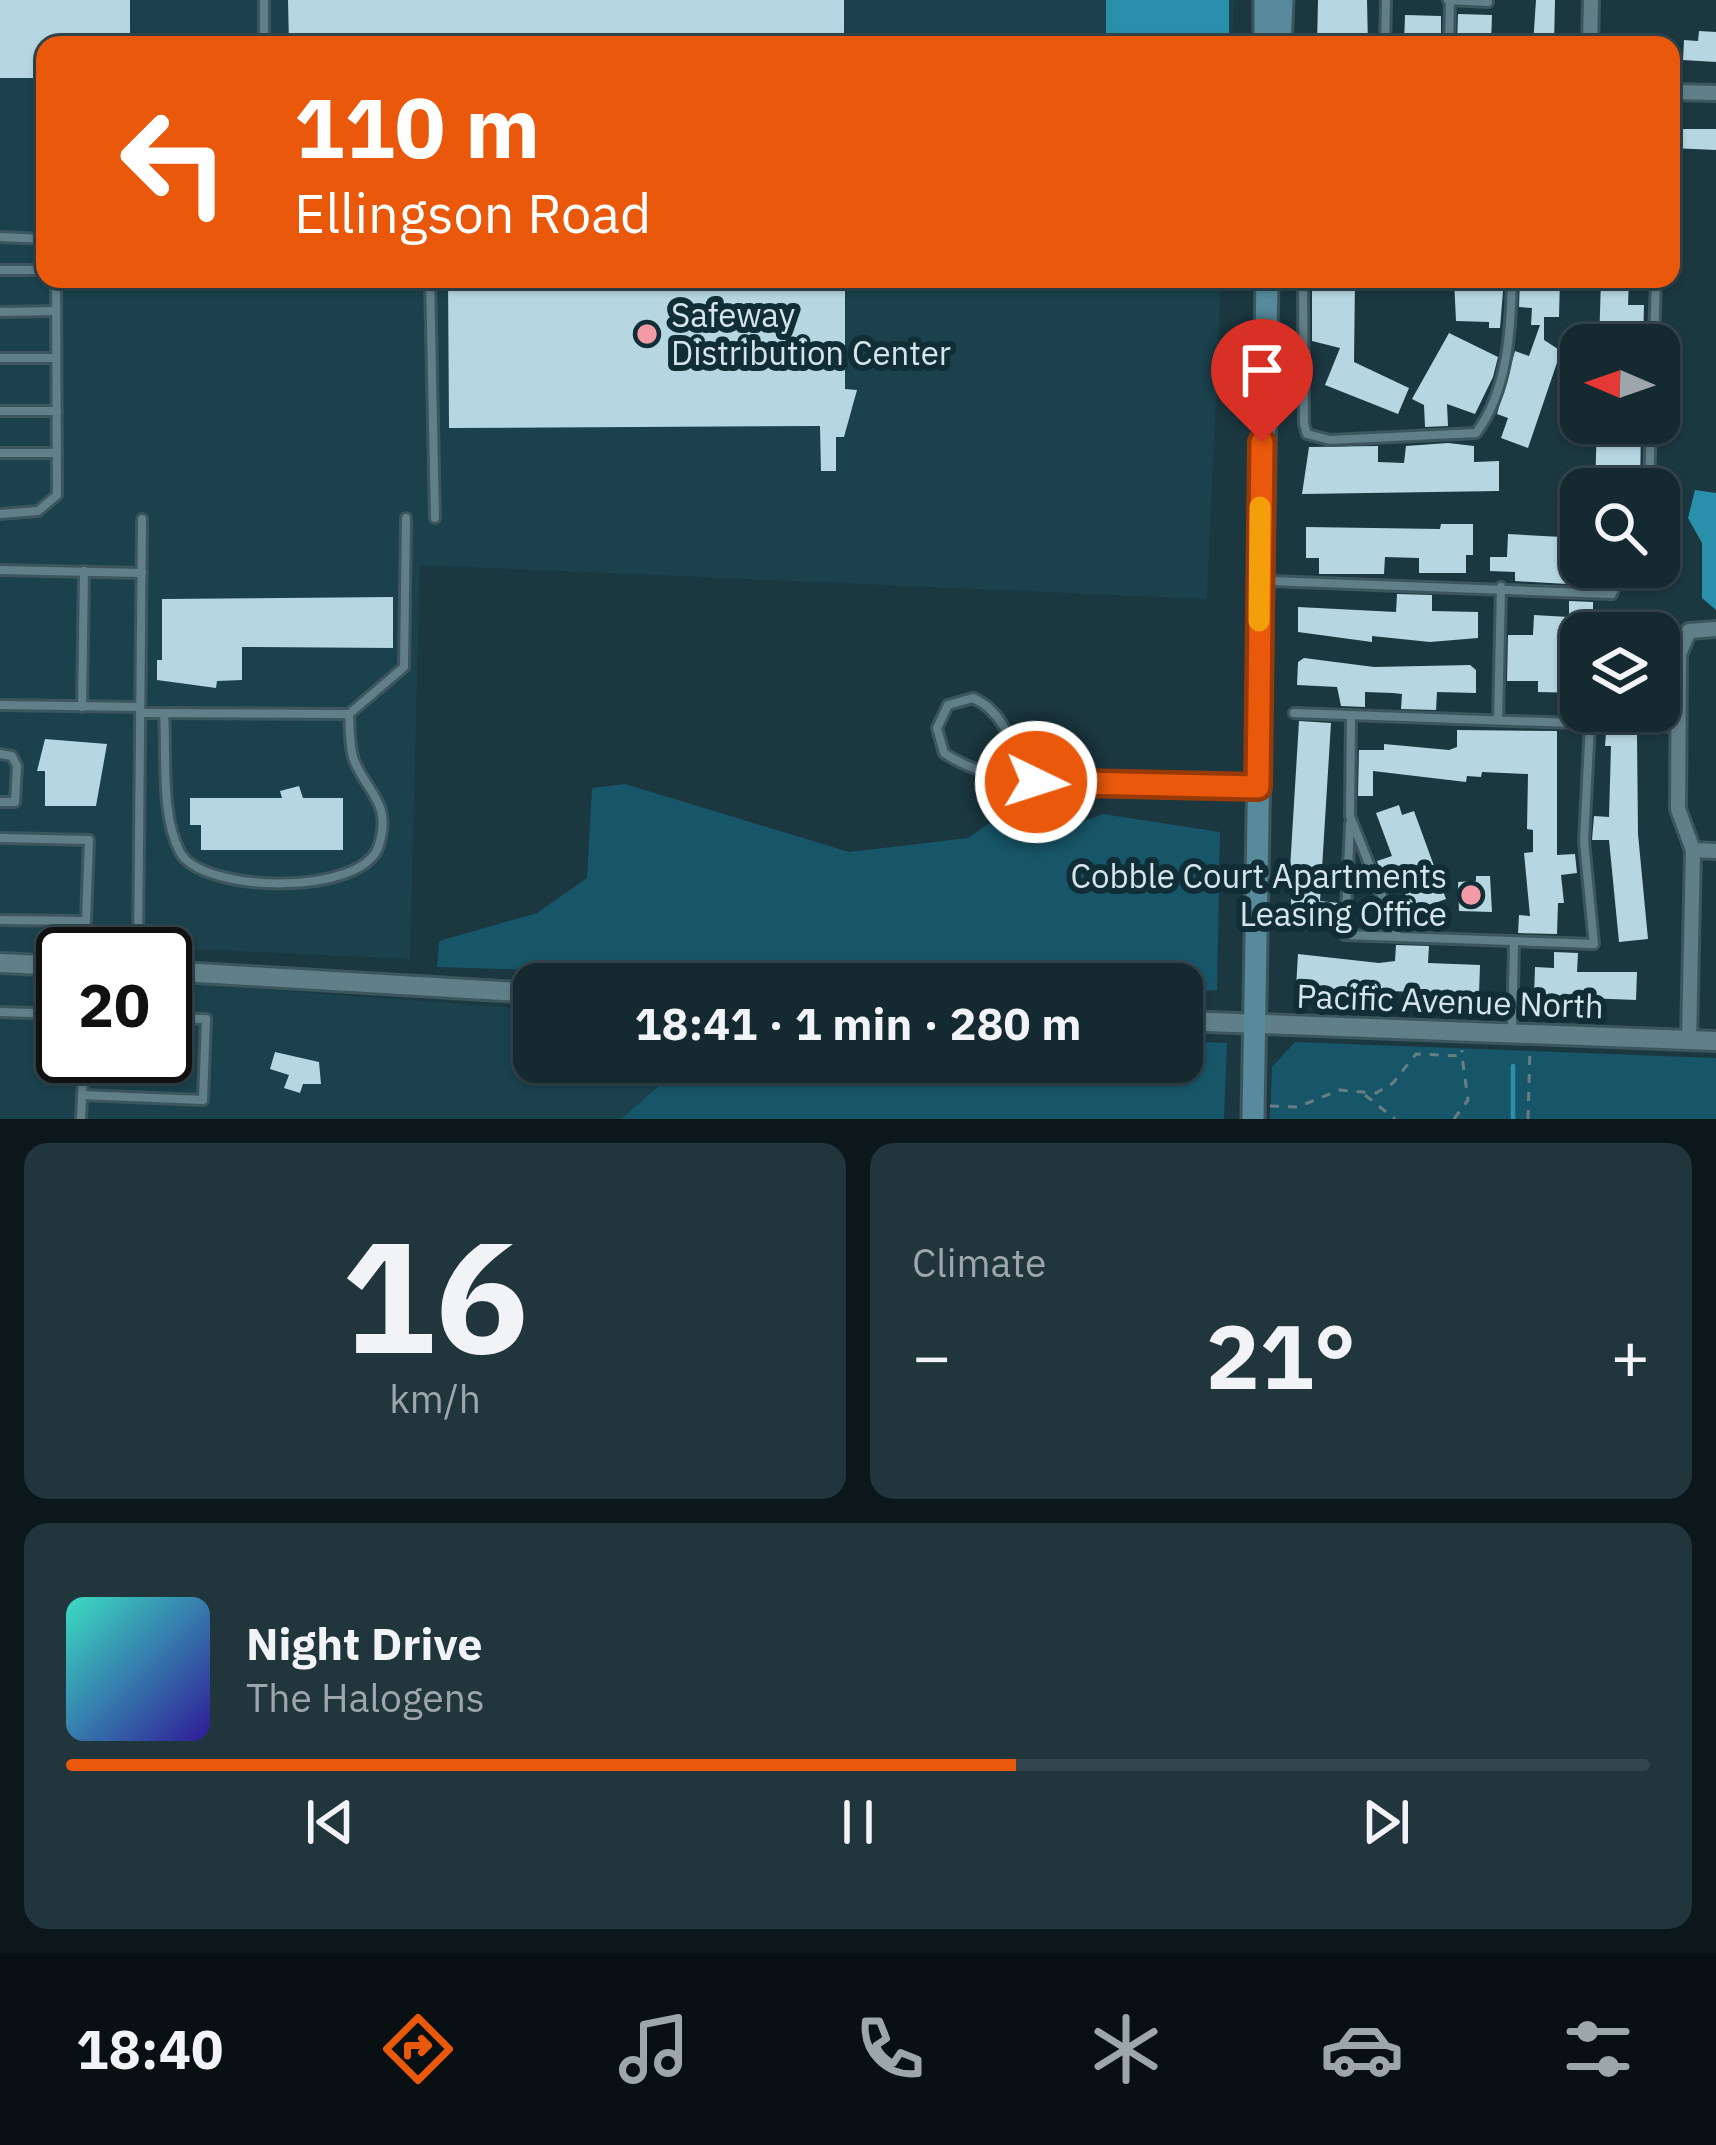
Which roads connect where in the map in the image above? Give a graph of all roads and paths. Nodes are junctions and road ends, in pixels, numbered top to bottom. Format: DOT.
graph roads {
  1 [pos="264,0"];
  2 [pos="1265,0"];
  3 [pos="1282,0"];
  4 [pos="1386,0"];
  5 [pos="1449,0"];
  6 [pos="1591,0"];
  7 [pos="1488,2"];
  8 [pos="264,36"];
  9 [pos="1265,36"];
  10 [pos="1280,36"];
  11 [pos="1384,36"];
  12 [pos="1449,36"];
  13 [pos="1590,36"];
  14 [pos="1680,92"];
  15 [pos="1716,93"];
  16 [pos="0,237"];
  17 [pos="36,239"];
  18 [pos="0,270"];
  19 [pos="36,270"];
  20 [pos="56,288"];
  21 [pos="430,288"];
  22 [pos="1267,288"];
  23 [pos="1303,288"];
  24 [pos="1511,288"];
  25 [pos="1656,288"];
  26 [pos="56,311"];
  27 [pos="0,312"];
  28 [pos="1655,324"];
  29 [pos="0,358"];
  30 [pos="56,358"];
  31 [pos="57,411"];
  32 [pos="0,412"];
  33 [pos="0,453"];
  34 [pos="57,453"];
  35 [pos="0,514"];
  36 [pos="406,518"];
  37 [pos="435,518"];
  38 [pos="142,519"];
  39 [pos="0,570"];
  40 [pos="84,572"];
  41 [pos="142,572"];
  42 [pos="1260,580"];
  43 [pos="1501,587"];
  44 [pos="1614,588"];
  45 [pos="1716,629"];
  46 [pos="1680,652"];
  47 [pos="0,704"];
  48 [pos="82,706"];
  49 [pos="140,710"];
  50 [pos="164,713"];
  51 [pos="1294,713"];
  52 [pos="349,714"];
  53 [pos="1351,716"];
  54 [pos="1498,719"];
  55 [pos="1560,722"];
  56 [pos="1590,732"];
  57 [pos="1678,732"];
  58 [pos="0,754"];
  59 [pos="1021,780"];
  60 [pos="1258,787"];
  61 [pos="0,802"];
  62 [pos="1350,816"];
  63 [pos="0,838"];
  64 [pos="1693,850"];
  65 [pos="1716,851"];
  66 [pos="0,920"];
  67 [pos="138,927"];
  68 [pos="1398,937"];
  69 [pos="1514,942"];
  70 [pos="0,963"];
  71 [pos="36,965"];
  72 [pos="192,973"];
  73 [pos="513,992"];
  74 [pos="0,1012"];
  75 [pos="36,1013"];
  76 [pos="192,1019"];
  77 [pos="1203,1022"];
  78 [pos="1257,1023"];
  79 [pos="1521,1034"];
  80 [pos="1689,1040"];
  81 [pos="1716,1042"];
  82 [pos="1463,1046"];
  83 [pos="1462,1056"];
  84 [pos="83,1083"];
  85 [pos="1364,1093"];
  86 [pos="82,1095"];
  87 [pos="1258,1112"];
  88 [pos="81,1119"];
  89 [pos="1395,1119"];
  90 [pos="1454,1119"];
  91 [pos="1528,1119"];
  1 -- 8 [label="lane"];
  2 -- 9 [label="main road"];
  3 -- 10 [label="main road"];
  4 -- 11 [label="lane"];
  5 -- 7 [label="lane"];
  5 -- 12 [label="lane"];
  6 -- 13 [label="street"];
  14 -- 15 [label="street"];
  16 -- 17 [label="lane"];
  18 -- 19 [label="lane"];
  20 -- 26 [label="lane"];
  21 -- 37 [label="lane"];
  22 -- 42 [label="main road"];
  23 -- 24 [label="lane"];
  25 -- 28 [label="lane"];
  26 -- 27 [label="lane"];
  26 -- 30 [label="lane"];
  29 -- 30 [label="lane"];
  30 -- 31 [label="lane"];
  31 -- 32 [label="lane"];
  31 -- 34 [label="lane"];
  33 -- 34 [label="lane"];
  34 -- 35 [label="lane"];
  36 -- 52 [label="lane"];
  38 -- 41 [label="lane"];
  39 -- 40 [label="lane"];
  40 -- 41 [label="lane"];
  40 -- 48 [label="lane"];
  41 -- 49 [label="lane"];
  42 -- 43 [label="lane"];
  42 -- 60 [label="main road"];
  43 -- 44 [label="lane"];
  43 -- 54 [label="lane"];
  45 -- 46 [label="street"];
  47 -- 48 [label="lane"];
  48 -- 49 [label="lane"];
  49 -- 50 [label="lane"];
  49 -- 67 [label="lane"];
  50 -- 52 [label="lane"];
  50 -- 52 [label="lane"];
  51 -- 53 [label="lane"];
  53 -- 54 [label="lane"];
  53 -- 62 [label="lane"];
  54 -- 55 [label="lane"];
  56 -- 69 [label="lane"];
  57 -- 64 [label="street"];
  58 -- 61 [label="lane"];
  59 -- 59 [label="lane"];
  59 -- 60 [label="lane"];
  60 -- 78 [label="main road"];
  62 -- 68 [label="lane"];
  62 -- 68 [label="lane"];
  63 -- 66 [label="lane"];
  64 -- 65 [label="street"];
  64 -- 80 [label="street"];
  68 -- 69 [label="lane"];
  69 -- 79 [label="lane"];
  70 -- 71 [label="street"];
  72 -- 73 [label="street"];
  74 -- 75 [label="lane"];
  76 -- 86 [label="lane"];
  77 -- 78 [label="street, Pacific Avenue North"];
  78 -- 79 [label="street, Pacific Avenue North"];
  78 -- 87 [label="main road"];
  79 -- 80 [label="street, Pacific Avenue North"];
  79 -- 91 [label="path"];
  80 -- 81 [label="street, Pacific Avenue North"];
  82 -- 83 [label="path"];
  83 -- 85 [label="path"];
  83 -- 90 [label="path"];
  84 -- 86 [label="lane"];
  85 -- 87 [label="path"];
  85 -- 89 [label="path"];
  86 -- 88 [label="lane"];
}
